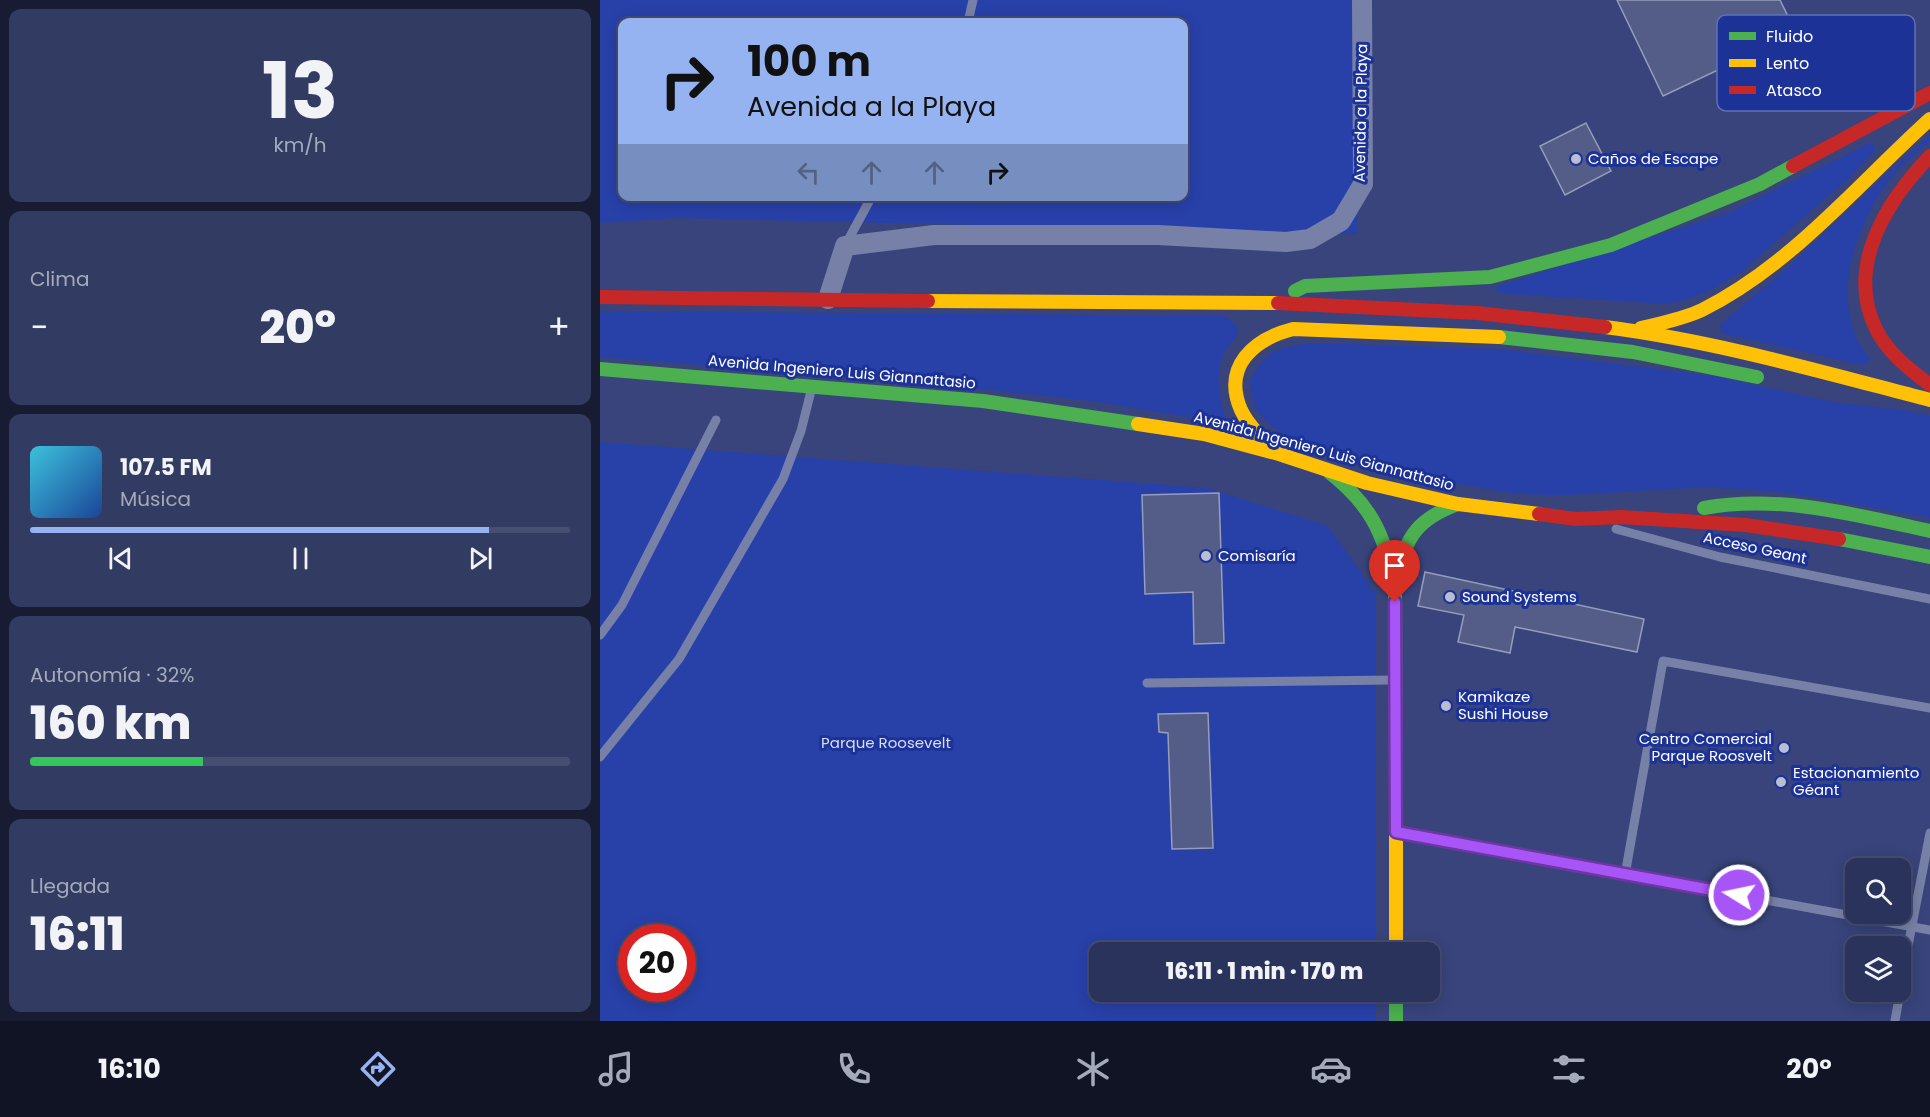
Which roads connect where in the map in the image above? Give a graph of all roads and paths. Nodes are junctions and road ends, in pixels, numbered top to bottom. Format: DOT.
graph roads {
  1 [pos="973,0"];
  2 [pos="1362,0"];
  3 [pos="969,18"];
  4 [pos="1930,93"];
  5 [pos="1915,101"];
  6 [pos="1896,111"];
  7 [pos="1930,118"];
  8 [pos="1930,156"];
  9 [pos="869,201"];
  10 [pos="845,246"];
  11 [pos="600,297"];
  12 [pos="828,299"];
  13 [pos="1263,305"];
  14 [pos="1631,331"];
  15 [pos="1563,343"];
  16 [pos="600,369"];
  17 [pos="1768,380"];
  18 [pos="1930,385"];
  19 [pos="812,386"];
  20 [pos="1905,394"];
  21 [pos="1859,396"];
  22 [pos="1930,400"];
  23 [pos="716,420"];
  24 [pos="1279,454"];
  25 [pos="1328,471"];
  26 [pos="1458,504"];
  27 [pos="1576,519"];
  28 [pos="1667,521"];
  29 [pos="1930,531"];
  30 [pos="1930,557"];
  31 [pos="1395,582"];
  32 [pos="1930,599"];
  33 [pos="600,635"];
  34 [pos="1395,680"];
  35 [pos="1147,683"];
  36 [pos="1930,708"];
  37 [pos="600,757"];
  38 [pos="1396,832"];
  39 [pos="1930,833"];
  40 [pos="1625,874"];
  41 [pos="1911,927"];
  42 [pos="1930,930"];
  43 [pos="1909,936"];
  44 [pos="1396,942"];
  45 [pos="1396,1002"];
  46 [pos="1898,1002"];
  47 [pos="1396,1021"];
  48 [pos="1895,1021"];
  1 -- 3 [label="lane"];
  2 -- 10 [label="street, Avenida a la Playa"];
  4 -- 5 [label="main road"];
  6 -- 13 [label="main road"];
  7 -- 14 [label="main road"];
  8 -- 18 [label="main road"];
  9 -- 10 [label="lane"];
  10 -- 12 [label="street"];
  11 -- 12 [label="main road"];
  12 -- 13 [label="main road"];
  13 -- 14 [label="main road"];
  14 -- 15 [label="main road"];
  14 -- 20 [label="main road"];
  15 -- 17 [label="main road"];
  15 -- 24 [label="main road"];
  16 -- 19 [label="main road, Avenida Ingeniero Luis Giannattasio"];
  19 -- 24 [label="main road, Avenida Ingeniero Luis Giannattasio"];
  19 -- 37 [label="lane"];
  20 -- 21 [label="main road"];
  20 -- 22 [label="main road"];
  23 -- 33 [label="lane"];
  24 -- 25 [label="main road, Avenida Ingeniero Luis Giannattasio"];
  25 -- 26 [label="main road, Avenida Ingeniero Luis Giannattasio"];
  25 -- 31 [label="main road"];
  26 -- 27 [label="main road, Avenida Ingeniero Luis Giannattasio"];
  26 -- 31 [label="main road"];
  27 -- 28 [label="main road, Avenida Ingeniero Luis Giannattasio"];
  27 -- 32 [label="lane, Acceso Geant"];
  28 -- 29 [label="main road"];
  28 -- 30 [label="main road, Avenida Ingeniero Luis Giannattasio"];
  31 -- 34 [label="main road"];
  34 -- 35 [label="lane"];
  34 -- 38 [label="main road"];
  36 -- 40 [label="lane"];
  38 -- 40 [label="lane"];
  38 -- 44 [label="main road"];
  39 -- 41 [label="lane"];
  40 -- 41 [label="lane"];
  41 -- 42 [label="lane"];
  41 -- 43 [label="lane"];
  45 -- 47 [label="main road"];
  46 -- 48 [label="lane"];
}
